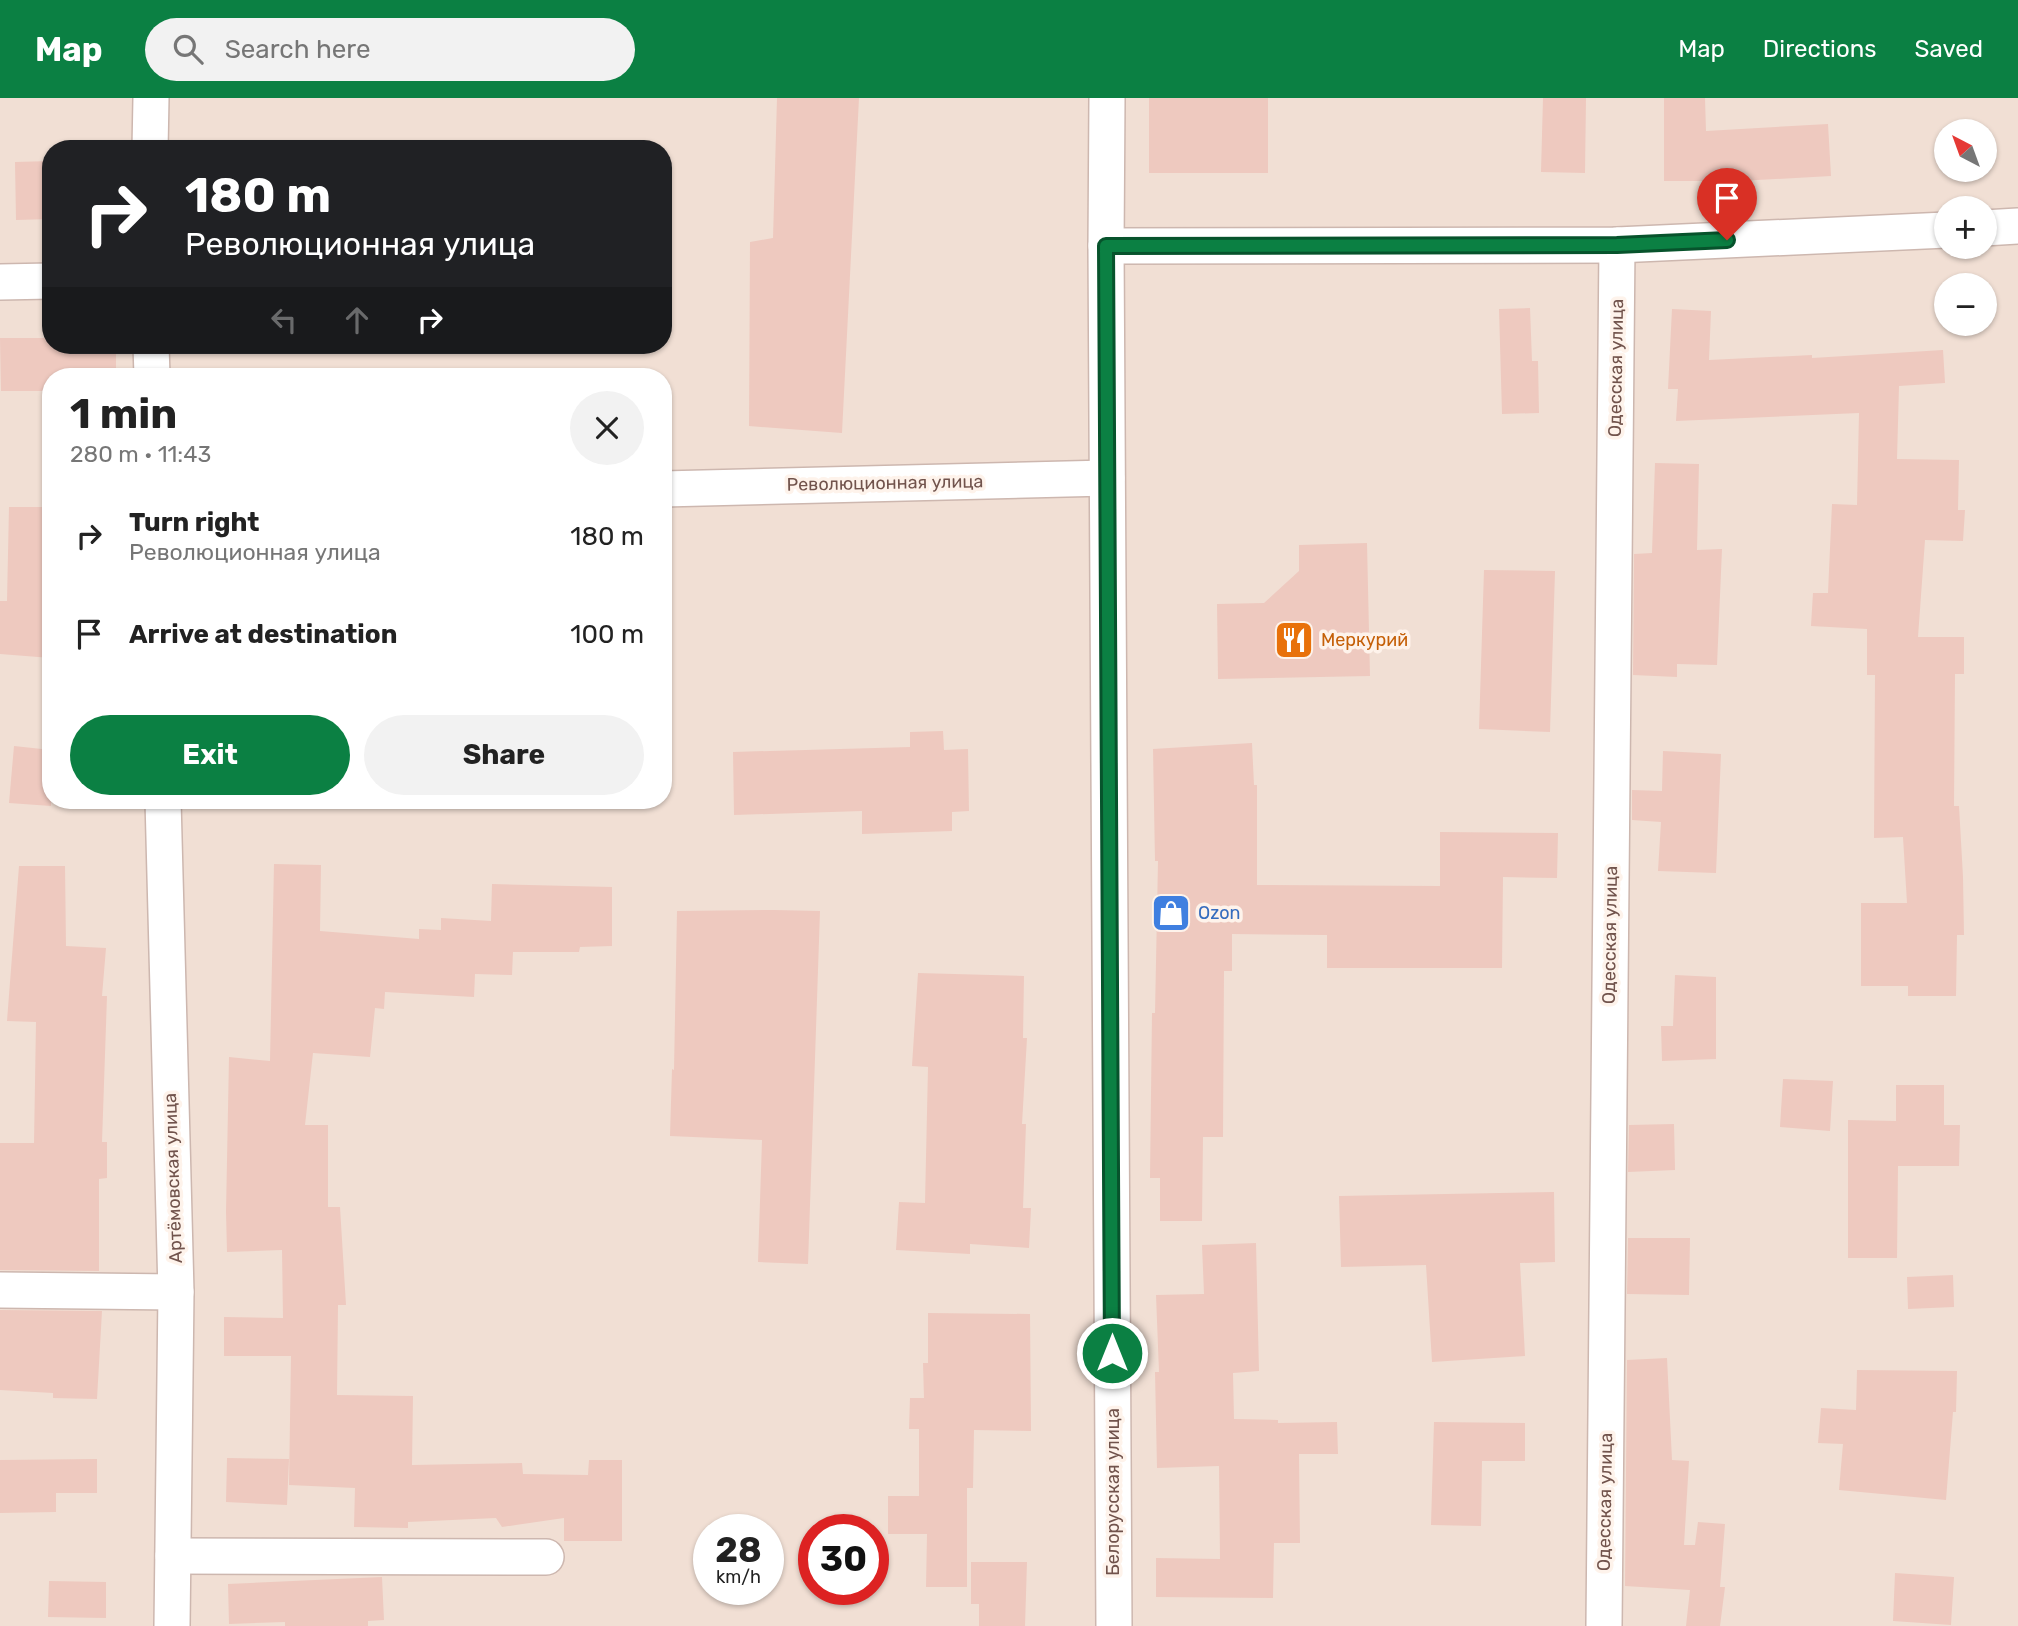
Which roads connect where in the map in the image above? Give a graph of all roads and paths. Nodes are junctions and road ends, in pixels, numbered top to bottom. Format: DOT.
graph roads {
  1 [pos="151,98"];
  2 [pos="1107,98"];
  3 [pos="150,140"];
  4 [pos="2018,226"];
  5 [pos="1997,227"];
  6 [pos="1934,231"];
  7 [pos="1617,245"];
  8 [pos="1106,246"];
  9 [pos="42,281"];
  10 [pos="0,282"];
  11 [pos="1107,478"];
  12 [pos="672,489"];
  13 [pos="163,809"];
  14 [pos="0,1290"];
  15 [pos="176,1292"];
  16 [pos="173,1556"];
  17 [pos="546,1557"];
  18 [pos="172,1626"];
  19 [pos="1114,1626"];
  20 [pos="1604,1626"];
  1 -- 3 [label="street"];
  2 -- 8 [label="street, Белорусская улица"];
  4 -- 5 [label="street"];
  6 -- 7 [label="street"];
  7 -- 8 [label="street"];
  7 -- 20 [label="street, Одесская улица"];
  8 -- 11 [label="street, Белорусская улица"];
  9 -- 10 [label="street"];
  11 -- 12 [label="street, Революционная улица"];
  11 -- 19 [label="street, Белорусская улица"];
  13 -- 15 [label="street, Артёмовская улица"];
  14 -- 15 [label="street"];
  15 -- 16 [label="street, Артёмовская улица"];
  16 -- 17 [label="street"];
  16 -- 18 [label="street, Артёмовская улица"];
}
